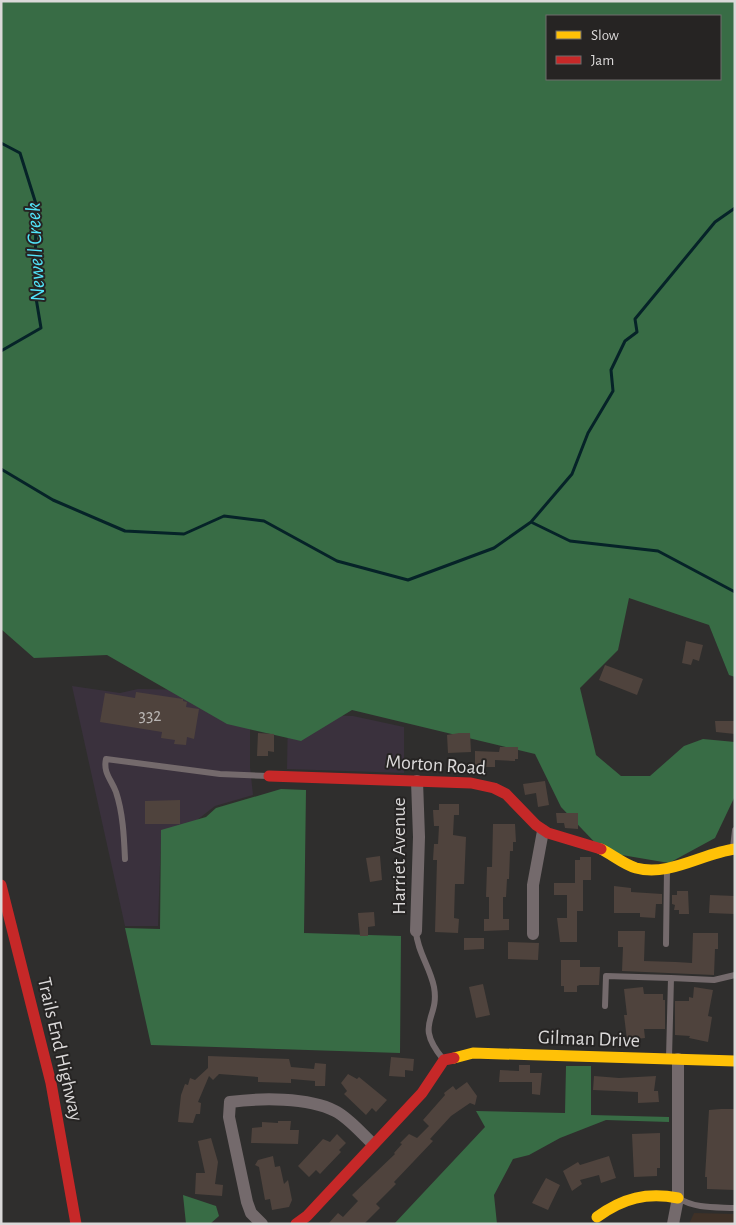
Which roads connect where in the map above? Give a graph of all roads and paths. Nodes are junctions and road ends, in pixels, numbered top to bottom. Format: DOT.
graph roads {
  1 [pos="269,776"];
  2 [pos="417,781"];
  3 [pos="735,830"];
  4 [pos="543,831"];
  5 [pos="734,849"];
  6 [pos="125,859"];
  7 [pos="667,869"];
  8 [pos="1,885"];
  9 [pos="416,931"];
  10 [pos="533,934"];
  11 [pos="666,944"];
  12 [pos="735,975"];
  13 [pos="671,978"];
  14 [pos="605,1006"];
  15 [pos="674,1059"];
  16 [pos="444,1060"];
  17 [pos="735,1061"];
  18 [pos="373,1144"];
  19 [pos="678,1198"];
  20 [pos="735,1208"];
  21 [pos="597,1217"];
  22 [pos="76,1224"];
  23 [pos="262,1224"];
  24 [pos="296,1224"];
  25 [pos="673,1224"];
  1 -- 2 [label="main road, Morton Road"];
  1 -- 6 [label="lane, Morton Road"];
  2 -- 4 [label="main road, Morton Road"];
  2 -- 9 [label="street, Harriet Avenue"];
  3 -- 5 [label="lane"];
  4 -- 7 [label="main road, Morton Road"];
  4 -- 10 [label="street"];
  5 -- 7 [label="main road, Morton Road"];
  7 -- 11 [label="lane"];
  8 -- 22 [label="main road, Trails End Highway"];
  9 -- 16 [label="lane"];
  12 -- 13 [label="lane"];
  13 -- 14 [label="lane"];
  13 -- 15 [label="lane"];
  15 -- 16 [label="main road, Gilman Drive"];
  15 -- 17 [label="main road, Gilman Drive"];
  15 -- 19 [label="street"];
  16 -- 18 [label="main road"];
  18 -- 23 [label="street"];
  18 -- 24 [label="main road"];
  19 -- 20 [label="lane"];
  19 -- 21 [label="main road"];
  19 -- 25 [label="street"];
}
